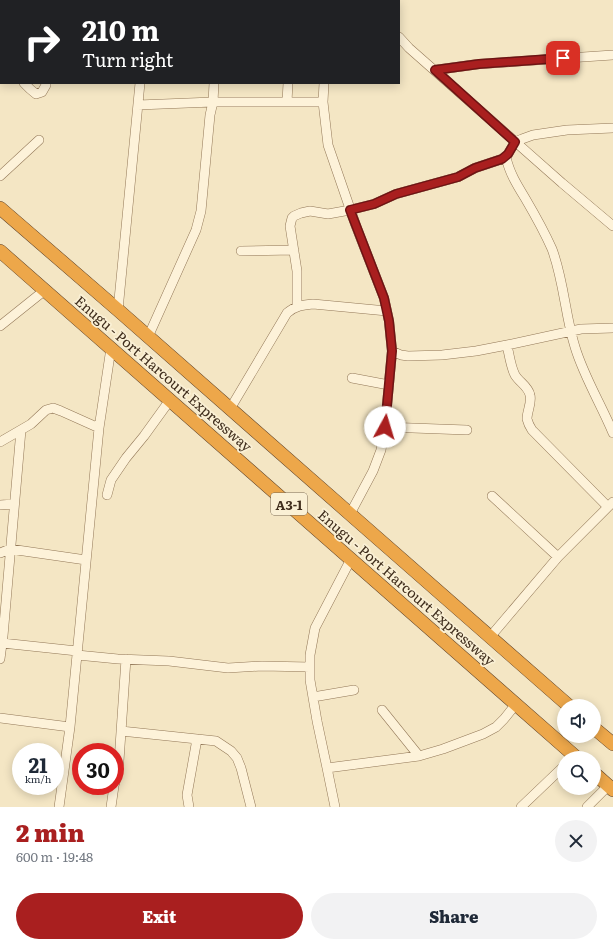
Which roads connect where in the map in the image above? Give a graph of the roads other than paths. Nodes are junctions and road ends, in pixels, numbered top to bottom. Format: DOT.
graph roads {
  1 [pos="400,38"];
  2 [pos="613,55"];
  3 [pos="435,70"];
  4 [pos="25,84"];
  5 [pos="46,84"];
  6 [pos="140,84"];
  7 [pos="214,84"];
  8 [pos="288,84"];
  9 [pos="324,84"];
  10 [pos="213,102"];
  11 [pos="288,102"];
  12 [pos="323,102"];
  13 [pos="138,105"];
  14 [pos="613,128"];
  15 [pos="39,140"];
  16 [pos="515,142"];
  17 [pos="506,157"];
  18 [pos="0,176"];
  19 [pos="0,208"];
  20 [pos="350,210"];
  21 [pos="613,226"];
  22 [pos="294,250"];
  23 [pos="0,251"];
  24 [pos="241,251"];
  25 [pos="45,290"];
  26 [pos="297,306"];
  27 [pos="118,310"];
  28 [pos="387,311"];
  29 [pos="0,326"];
  30 [pos="613,328"];
  31 [pos="571,331"];
  32 [pos="148,337"];
  33 [pos="507,345"];
  34 [pos="111,348"];
  35 [pos="392,351"];
  36 [pos="352,378"];
  37 [pos="389,385"];
  38 [pos="170,400"];
  39 [pos="230,409"];
  40 [pos="385,427"];
  41 [pos="100,428"];
  42 [pos="21,430"];
  43 [pos="467,430"];
  44 [pos="613,433"];
  45 [pos="0,442"];
  46 [pos="107,495"];
  47 [pos="492,496"];
  48 [pos="14,504"];
  49 [pos="611,504"];
  50 [pos="0,505"];
  51 [pos="350,514"];
  52 [pos="10,549"];
  53 [pos="0,553"];
  54 [pos="558,557"];
  55 [pos="351,559"];
  56 [pos="86,560"];
  57 [pos="490,637"];
  58 [pos="2,643"];
  59 [pos="77,653"];
  60 [pos="0,658"];
  61 [pos="126,659"];
  62 [pos="310,667"];
  63 [pos="354,690"];
  64 [pos="313,697"];
  65 [pos="561,699"];
  66 [pos="516,704"];
  67 [pos="382,710"];
  68 [pos="0,718"];
  69 [pos="70,727"];
  70 [pos="121,731"];
  71 [pos="601,734"];
  72 [pos="197,739"];
  73 [pos="120,743"];
  74 [pos="613,744"];
  75 [pos="568,751"];
  76 [pos="419,756"];
  77 [pos="328,768"];
  78 [pos="557,773"];
  79 [pos="601,779"];
  80 [pos="611,788"];
  81 [pos="113,795"];
  82 [pos="59,807"];
  83 [pos="111,807"];
  84 [pos="189,807"];
  85 [pos="251,807"];
  86 [pos="335,807"];
  87 [pos="521,807"];
  88 [pos="586,807"];
  1 -- 3 [label="street"];
  2 -- 3 [label="street"];
  3 -- 16 [label="street"];
  4 -- 5 [label="street"];
  6 -- 13 [label="street"];
  7 -- 10 [label="street"];
  8 -- 11 [label="street"];
  9 -- 12 [label="street"];
  10 -- 11 [label="street"];
  10 -- 13 [label="street"];
  10 -- 32 [label="street"];
  11 -- 12 [label="street"];
  12 -- 20 [label="street"];
  13 -- 27 [label="street"];
  14 -- 16 [label="street"];
  15 -- 18 [label="street"];
  16 -- 17 [label="street"];
  16 -- 21 [label="street"];
  17 -- 20 [label="street"];
  17 -- 31 [label="street"];
  19 -- 27 [label="highway, Enugu - Port Harcourt Expressway / A3-1"];
  20 -- 22 [label="street"];
  20 -- 28 [label="street"];
  22 -- 24 [label="street"];
  22 -- 26 [label="street"];
  23 -- 25 [label="highway, Enugu - Port Harcourt Expressway / A3-1"];
  25 -- 29 [label="street"];
  25 -- 34 [label="highway, Enugu - Port Harcourt Expressway / A3-1"];
  26 -- 28 [label="street"];
  26 -- 39 [label="street"];
  27 -- 32 [label="highway, Enugu - Port Harcourt Expressway / A3-1"];
  28 -- 35 [label="street"];
  30 -- 31 [label="street"];
  31 -- 33 [label="street"];
  31 -- 44 [label="street"];
  32 -- 39 [label="highway, Enugu - Port Harcourt Expressway / A3-1"];
  33 -- 35 [label="street"];
  33 -- 49 [label="street"];
  34 -- 38 [label="highway, Enugu - Port Harcourt Expressway / A3-1"];
  34 -- 41 [label="street"];
  35 -- 37 [label="street"];
  36 -- 37 [label="street"];
  37 -- 40 [label="street"];
  38 -- 46 [label="street"];
  38 -- 55 [label="highway, Enugu - Port Harcourt Expressway / A3-1"];
  39 -- 51 [label="highway, Enugu - Port Harcourt Expressway / A3-1"];
  40 -- 43 [label="street"];
  40 -- 51 [label="street"];
  41 -- 42 [label="street"];
  41 -- 56 [label="street"];
  42 -- 45 [label="street"];
  42 -- 48 [label="street"];
  47 -- 54 [label="street"];
  48 -- 50 [label="street"];
  48 -- 52 [label="street"];
  49 -- 54 [label="street"];
  51 -- 57 [label="highway, Enugu - Port Harcourt Expressway / A3-1"];
  52 -- 53 [label="street"];
  52 -- 56 [label="street"];
  52 -- 58 [label="street"];
  54 -- 57 [label="street"];
  55 -- 62 [label="street"];
  55 -- 66 [label="highway, Enugu - Port Harcourt Expressway / A3-1"];
  56 -- 59 [label="street"];
  57 -- 65 [label="highway, Enugu - Port Harcourt Expressway / A3-1"];
  58 -- 59 [label="street"];
  58 -- 60 [label="street"];
  59 -- 61 [label="street"];
  59 -- 69 [label="street"];
  61 -- 62 [label="street"];
  61 -- 70 [label="street"];
  62 -- 64 [label="street"];
  63 -- 64 [label="street"];
  64 -- 77 [label="street"];
  66 -- 75 [label="highway, Enugu - Port Harcourt Expressway / A3-1"];
  66 -- 76 [label="street"];
  67 -- 76 [label="street"];
  68 -- 69 [label="street"];
  69 -- 82 [label="street"];
  70 -- 72 [label="street"];
  70 -- 73 [label="street"];
  71 -- 74 [label="highway"];
  72 -- 84 [label="street"];
  72 -- 85 [label="street"];
  76 -- 77 [label="street"];
  77 -- 86 [label="street"];
  78 -- 87 [label="street"];
  79 -- 80 [label="highway"];
  80 -- 88 [label="street"];
  81 -- 83 [label="street"];
}
